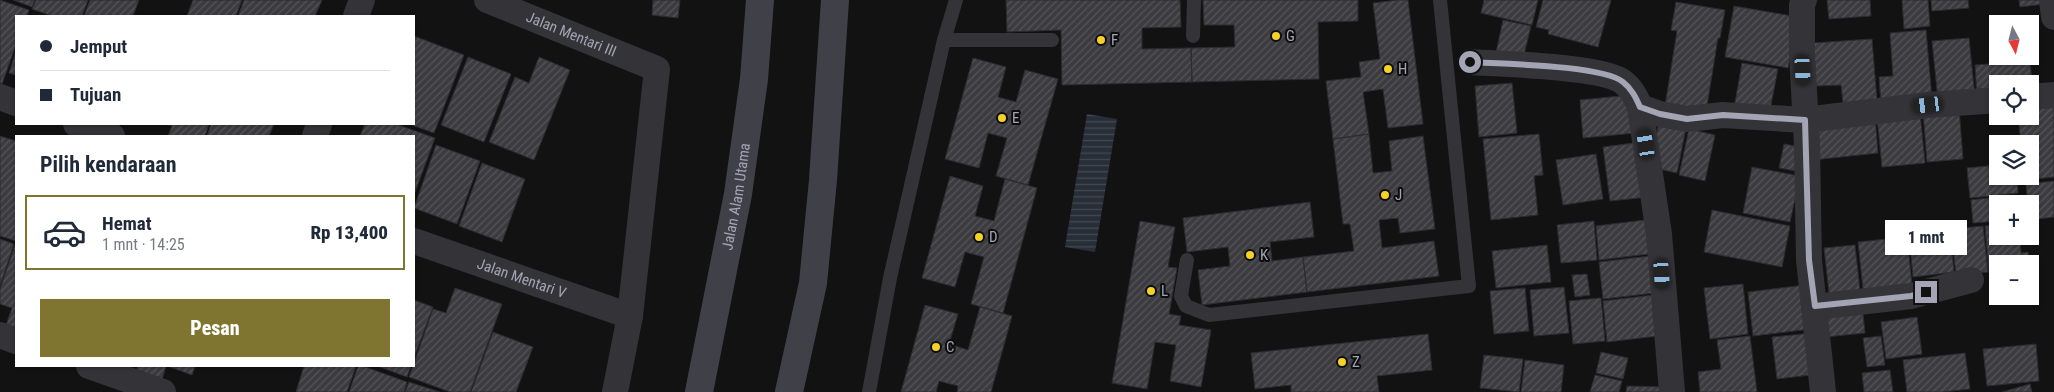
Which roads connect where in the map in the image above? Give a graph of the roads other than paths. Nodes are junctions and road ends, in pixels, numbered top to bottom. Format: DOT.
graph roads {
  1 [pos="362,0"];
  2 [pos="487,0"];
  3 [pos="760,0"];
  4 [pos="835,0"];
  5 [pos="956,0"];
  6 [pos="1194,0"];
  7 [pos="1440,0"];
  8 [pos="1804,0"];
  9 [pos="2052,0"];
  10 [pos="356,15"];
  11 [pos="2054,17"];
  12 [pos="1193,36"];
  13 [pos="944,40"];
  14 [pos="1052,40"];
  15 [pos="1470,62"];
  16 [pos="2054,95"];
  17 [pos="2039,96"];
  18 [pos="0,97"];
  19 [pos="1989,101"];
  20 [pos="15,103"];
  21 [pos="1640,107"];
  22 [pos="1805,120"];
  23 [pos="79,125"];
  24 [pos="109,135"];
  25 [pos="415,241"];
  26 [pos="1187,260"];
  27 [pos="1971,280"];
  28 [pos="1815,306"];
  29 [pos="630,316"];
  30 [pos="0,335"];
  31 [pos="15,341"];
  32 [pos="92,367"];
  33 [pos="162,392"];
  34 [pos="616,392"];
  35 [pos="699,392"];
  36 [pos="789,392"];
  37 [pos="869,392"];
  38 [pos="1672,392"];
  39 [pos="1823,392"];
  1 -- 10 [label="street"];
  2 -- 29 [label="street, Jalan Mentari III"];
  3 -- 35 [label="main road, Jalan Alam Utama"];
  4 -- 36 [label="main road"];
  5 -- 13 [label="lane"];
  6 -- 12 [label="lane"];
  7 -- 26 [label="lane"];
  8 -- 22 [label="street"];
  9 -- 11 [label="street"];
  13 -- 14 [label="lane"];
  13 -- 37 [label="lane"];
  15 -- 21 [label="street"];
  16 -- 17 [label="street"];
  18 -- 20 [label="street"];
  19 -- 22 [label="street"];
  21 -- 22 [label="street"];
  21 -- 38 [label="street"];
  22 -- 28 [label="street"];
  23 -- 24 [label="street"];
  25 -- 29 [label="street, Jalan Mentari V"];
  27 -- 28 [label="street"];
  28 -- 39 [label="street"];
  29 -- 34 [label="street"];
  30 -- 31 [label="street"];
  32 -- 33 [label="street"];
}
